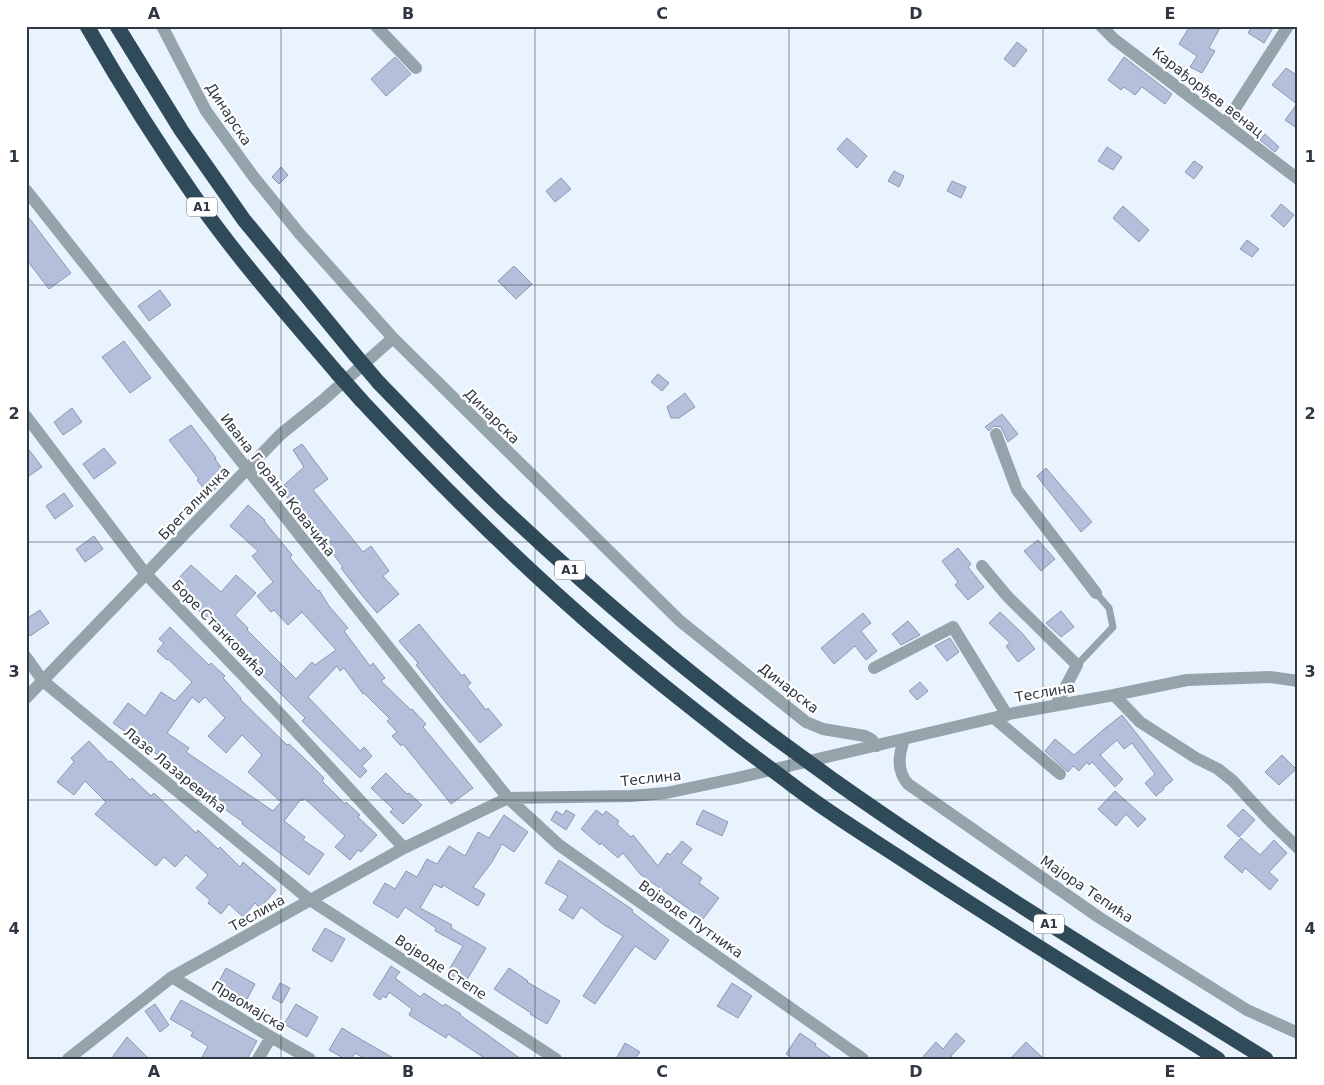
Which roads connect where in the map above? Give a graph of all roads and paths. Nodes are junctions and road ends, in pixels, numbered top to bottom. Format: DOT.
graph roads {
  1 [pos="87,26"];
  2 [pos="117,26"];
  3 [pos="162,26"];
  4 [pos="376,26"];
  5 [pos="1101,26"];
  6 [pos="1288,26"];
  7 [pos="416,68"];
  8 [pos="1225,124"];
  9 [pos="1297,177"];
  10 [pos="26,190"];
  11 [pos="393,338"];
  12 [pos="26,416"];
  13 [pos="996,434"];
  14 [pos="247,470"];
  15 [pos="982,566"];
  16 [pos="145,574"];
  17 [pos="1096,593"];
  18 [pos="26,657"];
  19 [pos="1077,665"];
  20 [pos="874,668"];
  21 [pos="42,681"];
  22 [pos="1298,681"];
  23 [pos="1114,695"];
  24 [pos="26,698"];
  25 [pos="1056,706"];
  26 [pos="1007,715"];
  27 [pos="994,718"];
  28 [pos="904,739"];
  29 [pos="877,746"];
  30 [pos="1060,774"];
  31 [pos="508,798"];
  32 [pos="404,848"];
  33 [pos="1298,848"];
  34 [pos="310,900"];
  35 [pos="172,977"];
  36 [pos="1298,1033"];
  37 [pos="271,1037"];
  38 [pos="68,1059"];
  39 [pos="258,1059"];
  40 [pos="310,1059"];
  41 [pos="556,1059"];
  42 [pos="863,1059"];
  43 [pos="1218,1059"];
  44 [pos="1266,1059"];
  1 -- 43 [label="highway, A1, bridge"];
  2 -- 44 [label="highway, A1, bridge"];
  3 -- 11 [label="street, Динарска"];
  4 -- 7 [label="street"];
  5 -- 8 [label="street, Карађорђев венац"];
  6 -- 8 [label="street"];
  8 -- 9 [label="street, Карађорђев венац"];
  10 -- 14 [label="street, Ивана Горана Ковачића"];
  11 -- 14 [label="street, Брегалничка"];
  11 -- 29 [label="street, Динарска"];
  12 -- 16 [label="street, Боре Станковића"];
  13 -- 17 [label="street"];
  14 -- 16 [label="street, Брегалничка"];
  14 -- 31 [label="street, Ивана Горана Ковачића"];
  15 -- 19 [label="street"];
  16 -- 21 [label="street, Брегалничка"];
  16 -- 32 [label="street, Боре Станковића"];
  17 -- 19 [label="lane"];
  18 -- 21 [label="street, Лазе Лазаревића"];
  19 -- 25 [label="street"];
  20 -- 26 [label="street"];
  21 -- 24 [label="street, Брегалничка"];
  21 -- 34 [label="street, Лазе Лазаревића"];
  22 -- 23 [label="street, Теслина"];
  23 -- 25 [label="street, Теслина"];
  23 -- 33 [label="street"];
  25 -- 26 [label="street, Теслина"];
  26 -- 27 [label="street, Теслина"];
  27 -- 28 [label="street, Теслина"];
  27 -- 30 [label="street"];
  28 -- 29 [label="street, Теслина"];
  28 -- 36 [label="street, Мајора Тепића"];
  29 -- 31 [label="street, Теслина"];
  31 -- 32 [label="street, Теслина"];
  31 -- 42 [label="street, Војводе Путника"];
  32 -- 34 [label="street, Теслина"];
  34 -- 35 [label="street, Теслина"];
  34 -- 41 [label="street, Војводе Степе"];
  35 -- 37 [label="street, Првомајска"];
  35 -- 38 [label="street, Теслина"];
  37 -- 39 [label="street"];
  37 -- 40 [label="street, Првомајска"];
}
